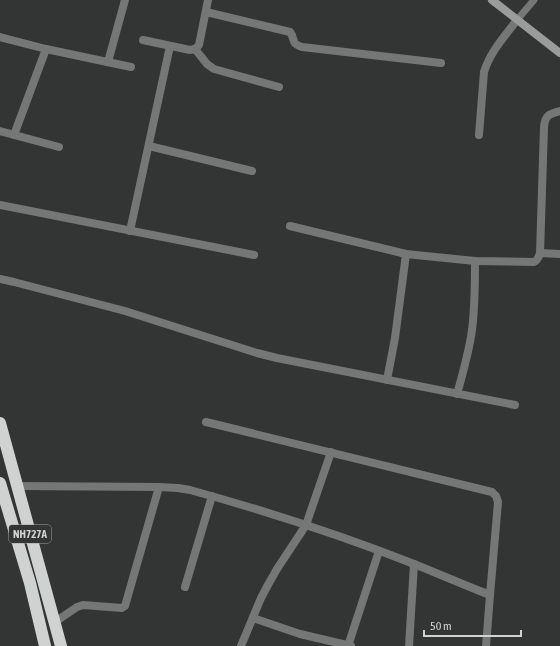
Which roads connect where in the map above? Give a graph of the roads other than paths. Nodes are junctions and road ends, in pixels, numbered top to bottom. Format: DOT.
graph roads {
  1 [pos="125,0"];
  2 [pos="208,0"];
  3 [pos="492,0"];
  4 [pos="534,0"];
  5 [pos="206,12"];
  6 [pos="517,20"];
  7 [pos="0,37"];
  8 [pos="143,40"];
  9 [pos="170,46"];
  10 [pos="46,49"];
  11 [pos="195,49"];
  12 [pos="560,53"];
  13 [pos="108,62"];
  14 [pos="441,63"];
  15 [pos="131,67"];
  16 [pos="279,87"];
  17 [pos="560,111"];
  18 [pos="0,131"];
  19 [pos="14,135"];
  20 [pos="479,135"];
  21 [pos="149,146"];
  22 [pos="59,147"];
  23 [pos="252,171"];
  24 [pos="0,205"];
  25 [pos="290,226"];
  26 [pos="130,231"];
  27 [pos="540,252"];
  28 [pos="406,254"];
  29 [pos="560,254"];
  30 [pos="254,255"];
  31 [pos="475,261"];
  32 [pos="0,279"];
  33 [pos="387,380"];
  34 [pos="458,394"];
  35 [pos="515,405"];
  36 [pos="206,422"];
  37 [pos="0,423"];
  38 [pos="331,452"];
  39 [pos="0,483"];
  40 [pos="17,486"];
  41 [pos="159,487"];
  42 [pos="212,496"];
  43 [pos="306,525"];
  44 [pos="379,551"];
  45 [pos="414,564"];
  46 [pos="185,587"];
  47 [pos="490,595"];
  48 [pos="253,618"];
  49 [pos="55,622"];
  50 [pos="45,646"];
  51 [pos="63,646"];
  52 [pos="241,646"];
  53 [pos="349,646"];
  54 [pos="409,646"];
  55 [pos="486,646"];
  1 -- 13 [label="street"];
  2 -- 5 [label="street"];
  3 -- 6 [label="street"];
  4 -- 6 [label="lane"];
  5 -- 11 [label="street"];
  5 -- 14 [label="street"];
  6 -- 12 [label="street"];
  6 -- 20 [label="street"];
  7 -- 10 [label="street"];
  8 -- 9 [label="street"];
  9 -- 11 [label="street"];
  9 -- 21 [label="street"];
  10 -- 13 [label="street"];
  10 -- 19 [label="street"];
  11 -- 16 [label="street"];
  13 -- 15 [label="street"];
  17 -- 27 [label="street"];
  18 -- 19 [label="street"];
  19 -- 22 [label="street"];
  21 -- 23 [label="street"];
  21 -- 26 [label="street"];
  24 -- 26 [label="street"];
  25 -- 28 [label="street"];
  26 -- 30 [label="street"];
  27 -- 29 [label="street"];
  27 -- 31 [label="street"];
  28 -- 31 [label="street"];
  28 -- 33 [label="street"];
  31 -- 34 [label="street"];
  32 -- 33 [label="street"];
  33 -- 34 [label="street"];
  34 -- 35 [label="street"];
  36 -- 38 [label="street"];
  37 -- 40 [label="highway, NH727A"];
  38 -- 43 [label="street"];
  38 -- 47 [label="street"];
  39 -- 50 [label="highway, NH727A"];
  40 -- 41 [label="street"];
  40 -- 49 [label="highway, NH727A"];
  41 -- 42 [label="street"];
  41 -- 49 [label="street"];
  42 -- 43 [label="street"];
  42 -- 46 [label="street"];
  43 -- 44 [label="street"];
  43 -- 48 [label="street"];
  44 -- 45 [label="street"];
  44 -- 53 [label="street"];
  45 -- 47 [label="street"];
  45 -- 54 [label="street"];
  47 -- 55 [label="street"];
  48 -- 52 [label="street"];
  48 -- 53 [label="street"];
  49 -- 51 [label="highway, NH727A"];
}
